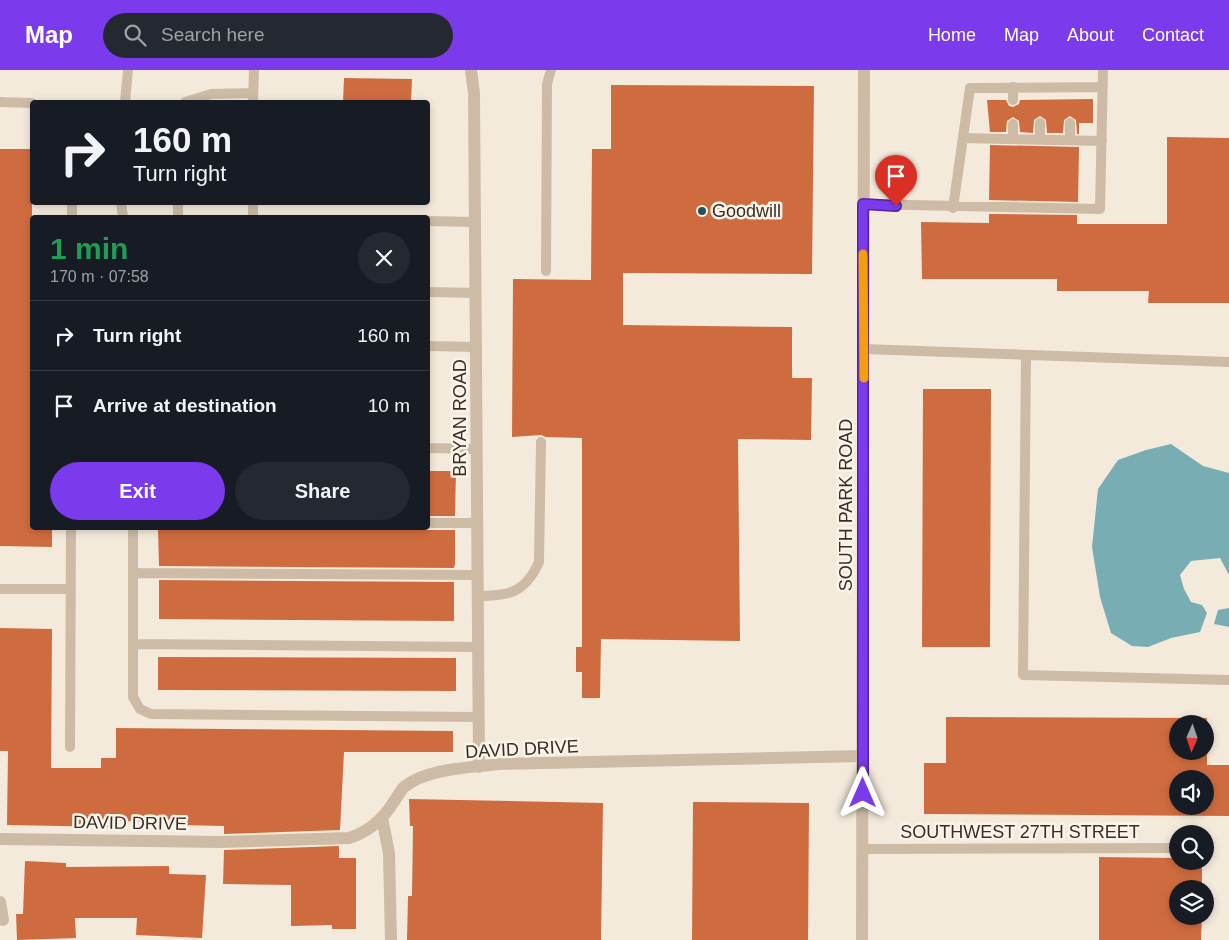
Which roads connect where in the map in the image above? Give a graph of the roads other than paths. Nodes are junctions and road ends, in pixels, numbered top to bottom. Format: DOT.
graph roads {
  1 [pos="128,70"];
  2 [pos="254,70"];
  3 [pos="471,70"];
  4 [pos="550,70"];
  5 [pos="864,70"];
  6 [pos="1103,70"];
  7 [pos="1070,87"];
  8 [pos="1103,87"];
  9 [pos="1013,88"];
  10 [pos="1040,88"];
  11 [pos="253,98"];
  12 [pos="1070,99"];
  13 [pos="125,100"];
  14 [pos="192,100"];
  15 [pos="1013,100"];
  16 [pos="1039,100"];
  17 [pos="0,102"];
  18 [pos="30,103"];
  19 [pos="1040,123"];
  20 [pos="1070,123"];
  21 [pos="1013,124"];
  22 [pos="963,138"];
  23 [pos="1013,139"];
  24 [pos="1040,140"];
  25 [pos="1070,140"];
  26 [pos="1102,141"];
  27 [pos="863,204"];
  28 [pos="953,208"];
  29 [pos="430,222"];
  30 [pos="474,222"];
  31 [pos="546,271"];
  32 [pos="430,292"];
  33 [pos="476,293"];
  34 [pos="430,346"];
  35 [pos="477,347"];
  36 [pos="864,349"];
  37 [pos="1026,355"];
  38 [pos="1229,362"];
  39 [pos="540,442"];
  40 [pos="430,448"];
  41 [pos="477,449"];
  42 [pos="430,523"];
  43 [pos="477,523"];
  44 [pos="71,530"];
  45 [pos="133,530"];
  46 [pos="133,573"];
  47 [pos="477,575"];
  48 [pos="0,588"];
  49 [pos="71,589"];
  50 [pos="477,596"];
  51 [pos="134,644"];
  52 [pos="477,647"];
  53 [pos="1229,680"];
  54 [pos="477,717"];
  55 [pos="70,747"];
  56 [pos="863,756"];
  57 [pos="479,767"];
  58 [pos="382,818"];
  59 [pos="0,839"];
  60 [pos="1169,848"];
  61 [pos="862,849"];
  62 [pos="0,902"];
  63 [pos="3,920"];
  64 [pos="391,940"];
  65 [pos="862,940"];
  1 -- 13 [label="lane"];
  2 -- 11 [label="lane"];
  3 -- 30 [label="street, BRYAN ROAD"];
  4 -- 31 [label="lane"];
  5 -- 27 [label="street, SOUTH PARK ROAD"];
  6 -- 8 [label="lane"];
  7 -- 8 [label="lane"];
  7 -- 10 [label="lane"];
  7 -- 12 [label="lane"];
  8 -- 26 [label="lane"];
  9 -- 10 [label="lane"];
  9 -- 15 [label="lane"];
  9 -- 22 [label="lane"];
  10 -- 16 [label="lane"];
  11 -- 14 [label="lane"];
  17 -- 18 [label="lane"];
  19 -- 24 [label="lane"];
  20 -- 25 [label="lane"];
  21 -- 23 [label="lane"];
  22 -- 23 [label="lane"];
  22 -- 28 [label="lane"];
  23 -- 24 [label="lane"];
  24 -- 25 [label="lane"];
  25 -- 26 [label="lane"];
  26 -- 28 [label="lane"];
  27 -- 28 [label="lane"];
  27 -- 36 [label="street, SOUTH PARK ROAD"];
  29 -- 30 [label="lane"];
  30 -- 33 [label="street, BRYAN ROAD"];
  32 -- 33 [label="lane"];
  33 -- 35 [label="street, BRYAN ROAD"];
  34 -- 35 [label="lane"];
  35 -- 41 [label="street, BRYAN ROAD"];
  36 -- 37 [label="lane"];
  36 -- 56 [label="street, SOUTH PARK ROAD"];
  37 -- 38 [label="lane"];
  37 -- 53 [label="lane"];
  39 -- 50 [label="lane"];
  40 -- 41 [label="lane"];
  41 -- 43 [label="street, BRYAN ROAD"];
  42 -- 43 [label="lane"];
  43 -- 47 [label="street, BRYAN ROAD"];
  44 -- 49 [label="lane"];
  45 -- 46 [label="lane"];
  46 -- 47 [label="lane"];
  46 -- 51 [label="lane"];
  47 -- 50 [label="street, BRYAN ROAD"];
  48 -- 49 [label="lane"];
  49 -- 55 [label="lane"];
  50 -- 52 [label="street, BRYAN ROAD"];
  51 -- 52 [label="lane"];
  51 -- 54 [label="lane"];
  52 -- 54 [label="street, BRYAN ROAD"];
  54 -- 57 [label="street, BRYAN ROAD"];
  56 -- 57 [label="street, DAVID DRIVE"];
  56 -- 61 [label="street, SOUTH PARK ROAD"];
  57 -- 58 [label="street, DAVID DRIVE"];
  58 -- 59 [label="street, DAVID DRIVE"];
  58 -- 64 [label="street"];
  60 -- 61 [label="lane, SOUTHWEST 27TH STREET"];
  61 -- 65 [label="street, SOUTH PARK ROAD"];
  62 -- 63 [label="street"];
}
